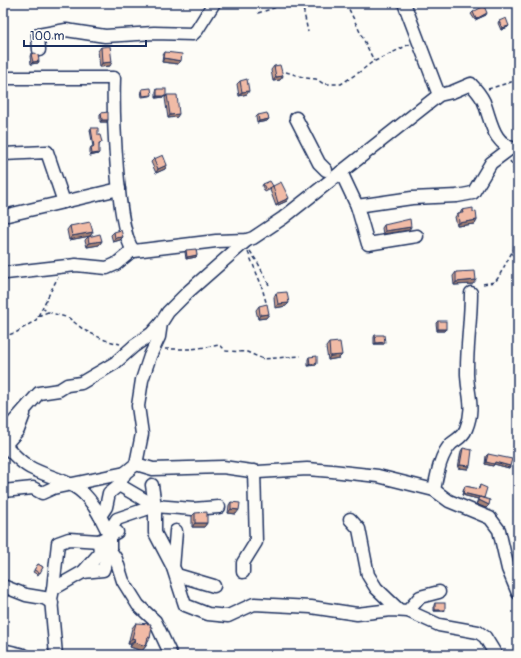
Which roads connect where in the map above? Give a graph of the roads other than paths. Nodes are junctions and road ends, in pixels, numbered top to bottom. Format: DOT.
graph roads {
  1 [pos="214,3"];
  2 [pos="404,3"];
  3 [pos="39,50"];
  4 [pos="3,78"];
  5 [pos="438,95"];
  6 [pos="296,118"];
  7 [pos="510,152"];
  8 [pos="3,154"];
  9 [pos="334,173"];
  10 [pos="119,189"];
  11 [pos="64,202"];
  12 [pos="357,206"];
  13 [pos="8,215"];
  14 [pos="417,236"];
  15 [pos="245,241"];
  16 [pos="132,248"];
  17 [pos="6,273"];
  18 [pos="471,293"];
  19 [pos="161,323"];
  20 [pos="27,405"];
  21 [pos="3,434"];
  22 [pos="136,464"];
  23 [pos="254,471"];
  24 [pos="125,473"];
  25 [pos="73,484"];
  26 [pos="152,485"];
  27 [pos="119,486"];
  28 [pos="434,490"];
  29 [pos="3,491"];
  30 [pos="155,506"];
  31 [pos="219,507"];
  32 [pos="100,516"];
  33 [pos="350,519"];
  34 [pos="176,531"];
  35 [pos="108,536"];
  36 [pos="110,550"];
  37 [pos="173,568"];
  38 [pos="83,572"];
  39 [pos="244,572"];
  40 [pos="3,586"];
  41 [pos="214,586"];
  42 [pos="53,588"];
  43 [pos="439,592"];
  44 [pos="518,593"];
  45 [pos="52,604"];
  46 [pos="404,610"];
  47 [pos="3,650"];
  48 [pos="24,655"];
  49 [pos="56,655"];
  50 [pos="171,655"];
  51 [pos="496,655"];
  1 -- 3 [label="street"];
  2 -- 5 [label="street"];
  4 -- 10 [label="street"];
  5 -- 7 [label="street"];
  5 -- 9 [label="street"];
  6 -- 9 [label="street"];
  7 -- 12 [label="street"];
  8 -- 11 [label="street"];
  9 -- 12 [label="street"];
  9 -- 15 [label="street"];
  10 -- 11 [label="street"];
  10 -- 16 [label="street"];
  11 -- 13 [label="street"];
  12 -- 14 [label="street"];
  15 -- 16 [label="street"];
  15 -- 19 [label="street"];
  16 -- 17 [label="street"];
  18 -- 28 [label="street"];
  19 -- 20 [label="street"];
  19 -- 22 [label="street"];
  20 -- 21 [label="street"];
  20 -- 25 [label="street"];
  22 -- 23 [label="street"];
  22 -- 24 [label="street"];
  23 -- 28 [label="street"];
  23 -- 39 [label="street"];
  24 -- 25 [label="street"];
  24 -- 27 [label="street"];
  25 -- 29 [label="street"];
  25 -- 32 [label="street"];
  26 -- 30 [label="street"];
  27 -- 30 [label="street"];
  27 -- 32 [label="street"];
  28 -- 44 [label="street"];
  30 -- 31 [label="street"];
  30 -- 35 [label="street"];
  30 -- 37 [label="street"];
  32 -- 35 [label="street"];
  33 -- 46 [label="street"];
  34 -- 37 [label="street"];
  35 -- 36 [label="street"];
  35 -- 38 [label="street"];
  35 -- 42 [label="street"];
  36 -- 38 [label="street"];
  36 -- 50 [label="street"];
  37 -- 41 [label="street"];
  37 -- 46 [label="street"];
  38 -- 42 [label="street"];
  40 -- 45 [label="street"];
  42 -- 45 [label="street"];
  43 -- 46 [label="street"];
  45 -- 49 [label="street"];
  46 -- 51 [label="street"];
  47 -- 48 [label="street"];
}
